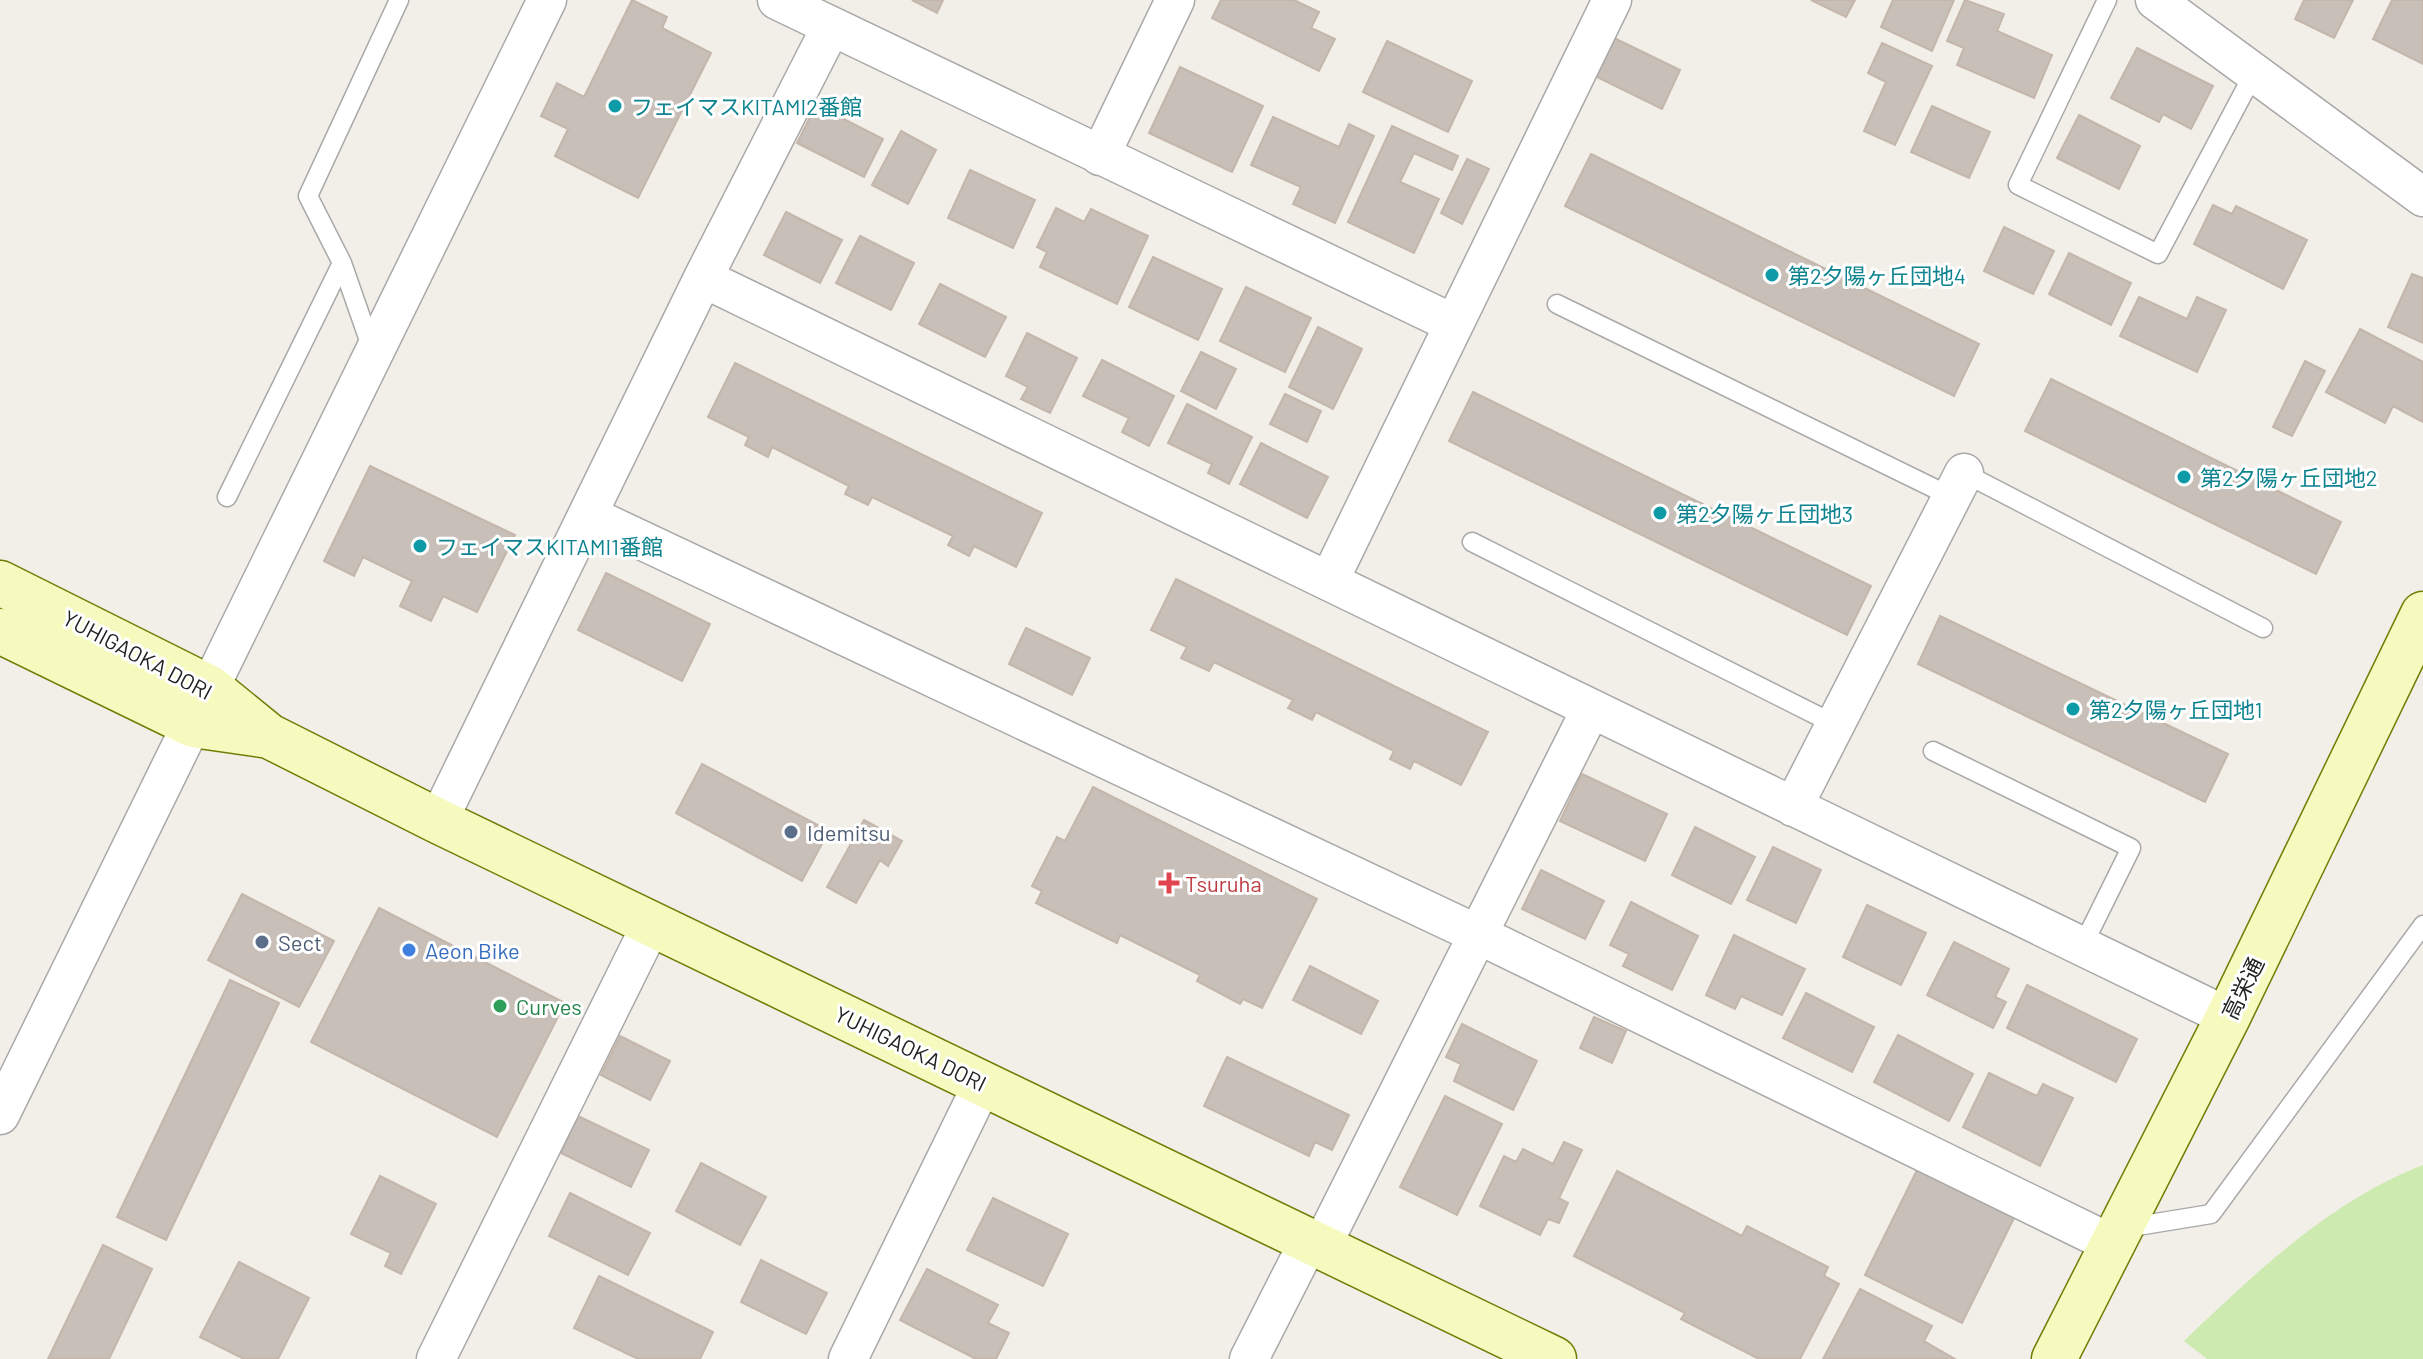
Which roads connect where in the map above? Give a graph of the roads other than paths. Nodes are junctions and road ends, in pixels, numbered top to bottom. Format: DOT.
graph roads {
  1 [pos="399,0"];
  2 [pos="547,0"];
  3 [pos="777,0"];
  4 [pos="1175,0"];
  5 [pos="1612,0"];
  6 [pos="2107,0"];
  7 [pos="2155,0"];
  8 [pos="831,27"];
  9 [pos="2254,73"];
  10 [pos="1100,156"];
  11 [pos="2423,197"];
  12 [pos="342,263"];
  13 [pos="703,278"];
  14 [pos="1557,304"];
  15 [pos="1454,324"];
  16 [pos="374,355"];
  17 [pos="1958,485"];
  18 [pos="227,497"];
  19 [pos="588,515"];
  20 [pos="1472,542"];
  21 [pos="1329,581"];
  22 [pos="0,583"];
  23 [pos="2423,614"];
  24 [pos="2263,628"];
  25 [pos="0,631"];
  26 [pos="202,706"];
  27 [pos="1591,709"];
  28 [pos="1836,725"];
  29 [pos="1933,751"];
  30 [pos="1793,807"];
  31 [pos="438,821"];
  32 [pos="652,923"];
  33 [pos="2423,925"];
  34 [pos="1477,934"];
  35 [pos="2082,947"];
  36 [pos="2228,1017"];
  37 [pos="983,1083"];
  38 [pos="0,1115"];
  39 [pos="2118,1237"];
  40 [pos="1315,1244"];
  41 [pos="436,1359"];
  42 [pos="848,1359"];
  43 [pos="1249,1359"];
  44 [pos="1554,1359"];
  45 [pos="2054,1359"];
  1 -- 12 [label="lane"];
  2 -- 16 [label="street"];
  3 -- 8 [label="street"];
  4 -- 10 [label="street"];
  5 -- 15 [label="street"];
  6 -- 9 [label="lane"];
  7 -- 9 [label="street"];
  8 -- 10 [label="street"];
  8 -- 13 [label="street"];
  9 -- 11 [label="street"];
  10 -- 15 [label="street"];
  12 -- 16 [label="lane"];
  12 -- 18 [label="lane"];
  13 -- 19 [label="street"];
  13 -- 21 [label="street"];
  14 -- 17 [label="lane"];
  15 -- 21 [label="street"];
  16 -- 26 [label="street"];
  17 -- 24 [label="lane"];
  17 -- 28 [label="street"];
  19 -- 31 [label="street"];
  19 -- 34 [label="street"];
  20 -- 28 [label="lane"];
  21 -- 27 [label="street"];
  22 -- 26 [label="street, YUHIGAOKA DORI"];
  23 -- 36 [label="street, 高栄通"];
  25 -- 26 [label="street, YUHIGAOKA DORI"];
  26 -- 31 [label="street, YUHIGAOKA DORI"];
  26 -- 38 [label="street"];
  27 -- 30 [label="street"];
  27 -- 34 [label="street"];
  28 -- 30 [label="street"];
  29 -- 35 [label="lane"];
  30 -- 35 [label="street"];
  31 -- 32 [label="street, YUHIGAOKA DORI"];
  32 -- 37 [label="street, YUHIGAOKA DORI"];
  32 -- 41 [label="street"];
  33 -- 39 [label="lane"];
  34 -- 39 [label="street"];
  34 -- 40 [label="street"];
  35 -- 36 [label="street"];
  36 -- 39 [label="street, 高栄通"];
  37 -- 40 [label="street, YUHIGAOKA DORI"];
  37 -- 42 [label="street"];
  39 -- 45 [label="street, 高栄通"];
  40 -- 43 [label="street"];
  40 -- 44 [label="street, YUHIGAOKA DORI"];
}
